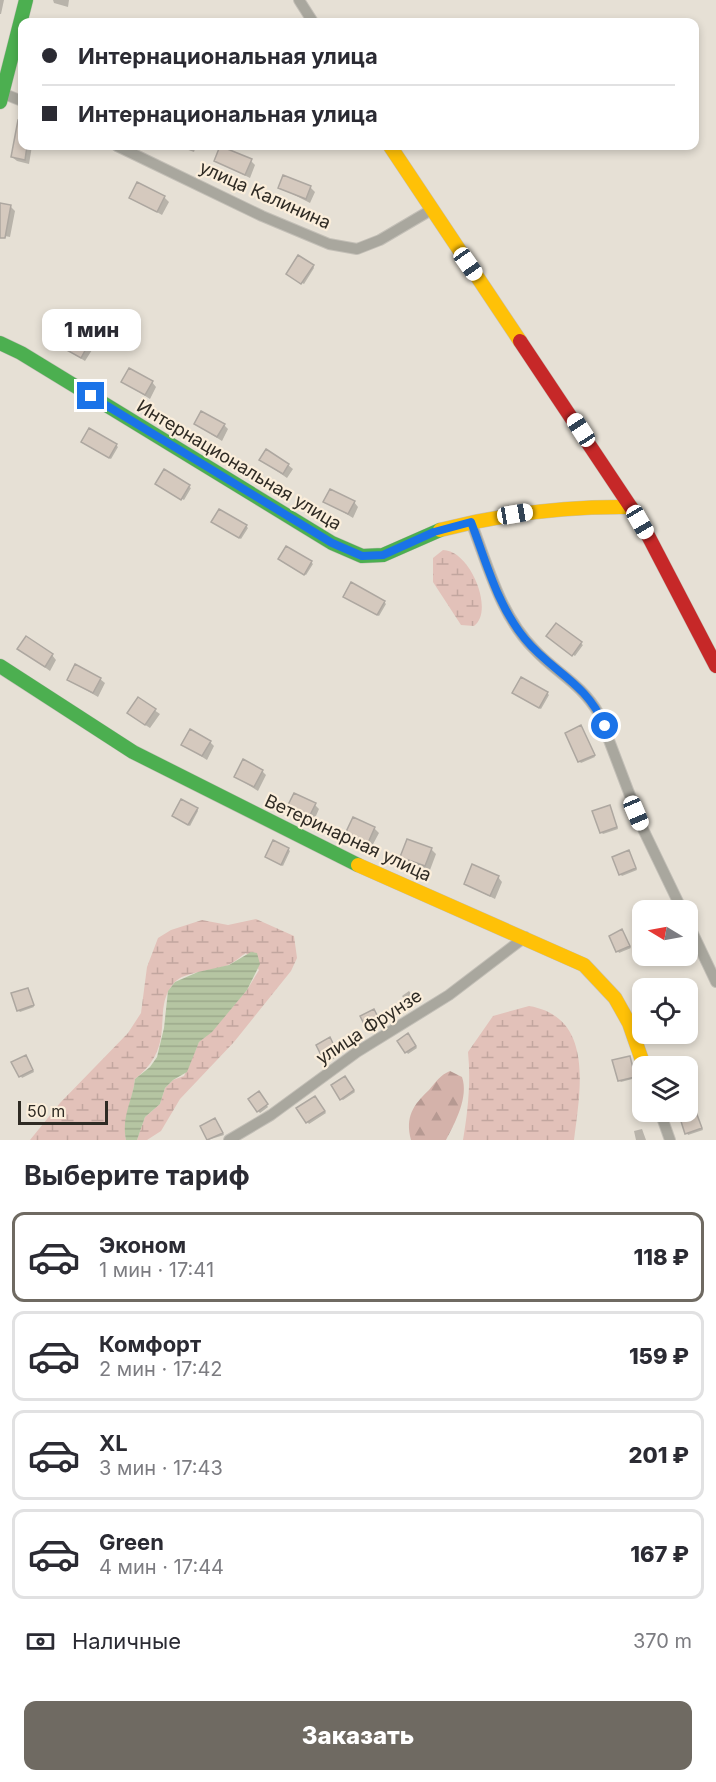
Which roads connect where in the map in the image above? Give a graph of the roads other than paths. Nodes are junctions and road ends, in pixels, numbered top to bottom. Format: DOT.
graph roads {
  1 [pos="26,0"];
  2 [pos="299,0"];
  3 [pos="21,18"];
  4 [pos="311,18"];
  5 [pos="18,31"];
  6 [pos="1,98"];
  7 [pos="18,100"];
  8 [pos="125,150"];
  9 [pos="393,150"];
  10 [pos="431,210"];
  11 [pos="0,343"];
  12 [pos="631,507"];
  13 [pos="471,522"];
  14 [pos="0,666"];
  15 [pos="716,666"];
  16 [pos="677,900"];
  17 [pos="525,937"];
  18 [pos="698,944"];
  19 [pos="716,982"];
  20 [pos="641,1056"];
  21 [pos="664,1122"];
  22 [pos="229,1140"];
  23 [pos="670,1140"];
  1 -- 3 [label="street"];
  2 -- 4 [label="street"];
  5 -- 6 [label="street"];
  6 -- 7 [label="street"];
  8 -- 10 [label="street, улица Калинина"];
  9 -- 10 [label="street"];
  10 -- 12 [label="street"];
  11 -- 13 [label="street, Интернациональная улица"];
  12 -- 13 [label="street, Интернациональная улица"];
  12 -- 15 [label="street"];
  13 -- 16 [label="street"];
  14 -- 17 [label="street, Ветеринарная улица"];
  17 -- 20 [label="street, Ветеринарная улица"];
  17 -- 22 [label="street, улица Фрунзе"];
  18 -- 19 [label="street"];
  21 -- 23 [label="street"];
}
